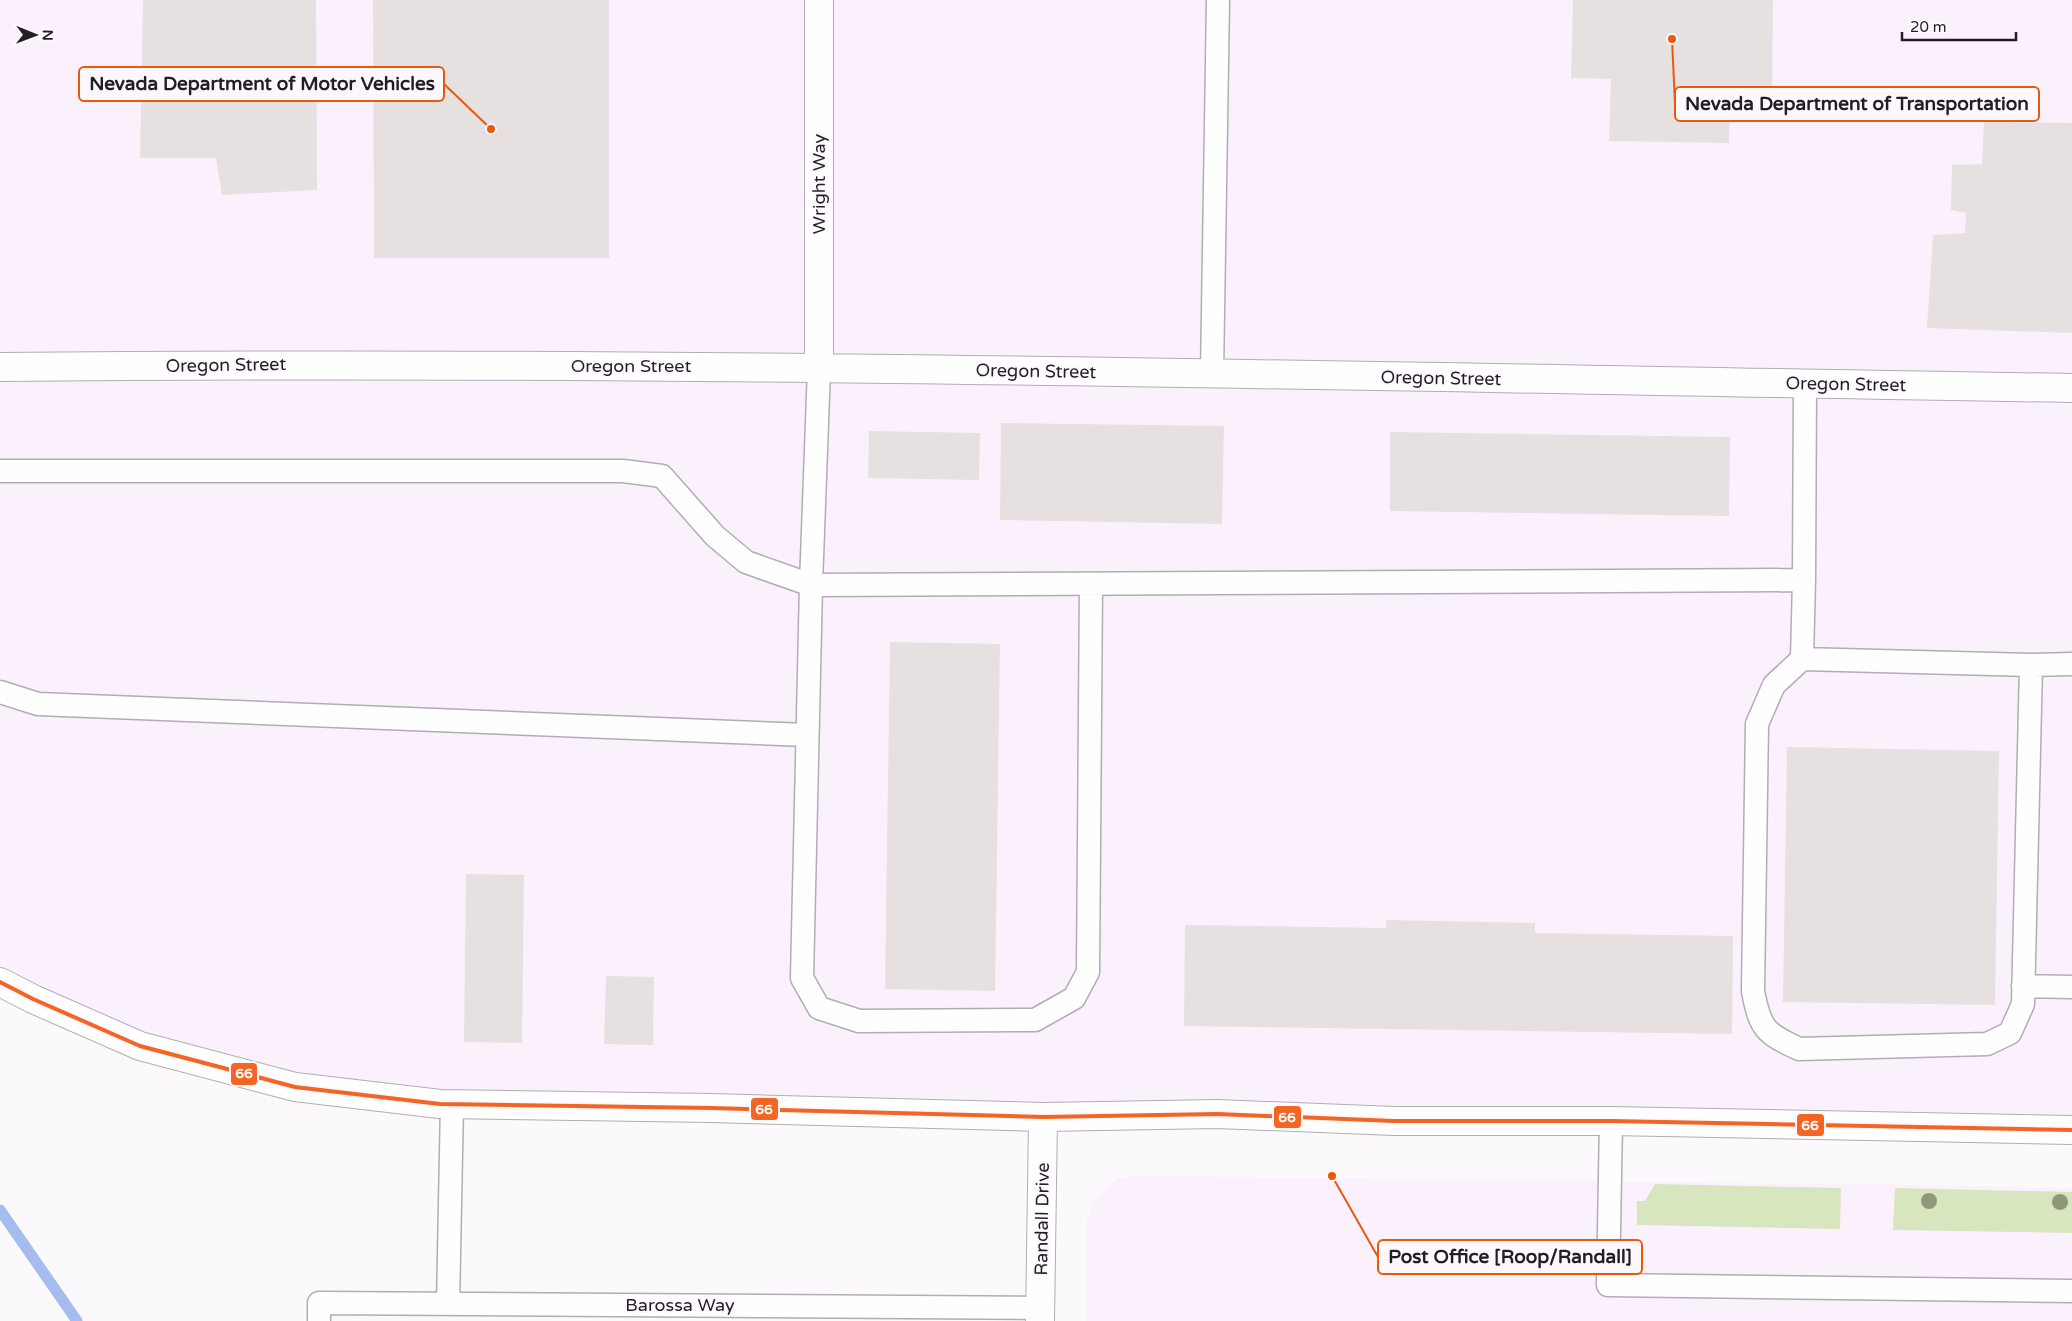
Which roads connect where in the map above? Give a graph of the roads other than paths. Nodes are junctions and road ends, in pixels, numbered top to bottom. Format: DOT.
graph roads {
  1 [pos="819,0"];
  2 [pos="1218,0"];
  3 [pos="0,367"];
  4 [pos="819,368"];
  5 [pos="1212,374"];
  6 [pos="1804,384"];
  7 [pos="2072,388"];
  8 [pos="0,471"];
  9 [pos="1804,580"];
  10 [pos="1091,584"];
  11 [pos="811,585"];
  12 [pos="1802,658"];
  13 [pos="2031,664"];
  14 [pos="2072,664"];
  15 [pos="0,692"];
  16 [pos="807,735"];
  17 [pos="0,982"];
  18 [pos="2023,986"];
  19 [pos="2072,987"];
  20 [pos="452,1104"];
  21 [pos="1043,1117"];
  22 [pos="1611,1121"];
  23 [pos="2072,1130"];
  24 [pos="2072,1291"];
  25 [pos="448,1304"];
  26 [pos="319,1312"];
  27 [pos="1040,1315"];
  1 -- 4 [label="street, Wright Way"];
  2 -- 5 [label="lane"];
  3 -- 4 [label="street, Oregon Street"];
  4 -- 5 [label="street, Oregon Street"];
  4 -- 11 [label="lane"];
  5 -- 6 [label="street, Oregon Street"];
  6 -- 7 [label="street, Oregon Street"];
  6 -- 9 [label="lane"];
  8 -- 11 [label="lane"];
  9 -- 10 [label="lane"];
  9 -- 12 [label="lane"];
  10 -- 11 [label="lane"];
  10 -- 16 [label="lane"];
  11 -- 16 [label="lane"];
  12 -- 13 [label="lane"];
  12 -- 18 [label="lane"];
  13 -- 14 [label="lane"];
  13 -- 18 [label="lane"];
  15 -- 16 [label="lane"];
  17 -- 20 [label="street"];
  18 -- 19 [label="lane"];
  20 -- 21 [label="street"];
  20 -- 25 [label="lane"];
  21 -- 22 [label="street"];
  21 -- 27 [label="street, Randall Drive"];
  22 -- 23 [label="street"];
  22 -- 24 [label="lane"];
  25 -- 26 [label="lane, Barossa Way"];
  25 -- 27 [label="lane, Barossa Way"];
}
